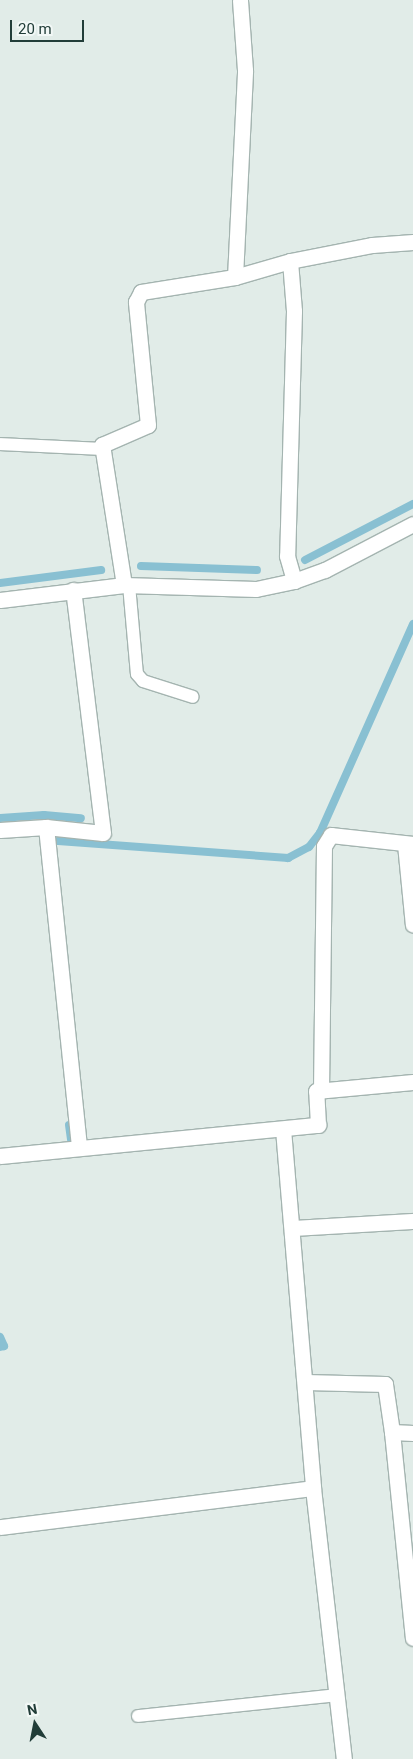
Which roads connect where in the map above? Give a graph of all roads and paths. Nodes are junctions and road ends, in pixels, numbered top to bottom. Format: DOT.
graph roads {
  1 [pos="240,0"];
  2 [pos="413,242"];
  3 [pos="290,261"];
  4 [pos="235,277"];
  5 [pos="0,444"];
  6 [pos="102,449"];
  7 [pos="413,524"];
  8 [pos="294,581"];
  9 [pos="127,585"];
  10 [pos="73,590"];
  11 [pos="0,600"];
  12 [pos="193,697"];
  13 [pos="46,827"];
  14 [pos="0,830"];
  15 [pos="409,844"];
  16 [pos="413,926"];
  17 [pos="413,1082"];
  18 [pos="320,1091"];
  19 [pos="283,1129"];
  20 [pos="79,1147"];
  21 [pos="0,1156"];
  22 [pos="413,1221"];
  23 [pos="292,1228"];
  24 [pos="306,1382"];
  25 [pos="392,1432"];
  26 [pos="413,1433"];
  27 [pos="313,1488"];
  28 [pos="0,1528"];
  29 [pos="413,1638"];
  30 [pos="337,1694"];
  31 [pos="138,1716"];
  32 [pos="344,1759"];
  1 -- 4 [label="street"];
  2 -- 3 [label="street"];
  3 -- 4 [label="street"];
  3 -- 8 [label="street"];
  4 -- 6 [label="street"];
  5 -- 6 [label="lane"];
  6 -- 9 [label="street"];
  7 -- 8 [label="street"];
  8 -- 9 [label="street"];
  9 -- 10 [label="street"];
  9 -- 12 [label="lane"];
  10 -- 11 [label="street"];
  10 -- 13 [label="street"];
  13 -- 14 [label="street"];
  13 -- 20 [label="street"];
  15 -- 16 [label="street"];
  15 -- 18 [label="street"];
  17 -- 18 [label="street"];
  18 -- 19 [label="street"];
  19 -- 20 [label="street"];
  19 -- 23 [label="street"];
  20 -- 21 [label="street"];
  22 -- 23 [label="street"];
  23 -- 24 [label="street"];
  24 -- 25 [label="street"];
  24 -- 27 [label="street"];
  25 -- 26 [label="street"];
  25 -- 29 [label="street"];
  27 -- 28 [label="street"];
  27 -- 30 [label="street"];
  30 -- 31 [label="lane"];
  30 -- 32 [label="street"];
}
